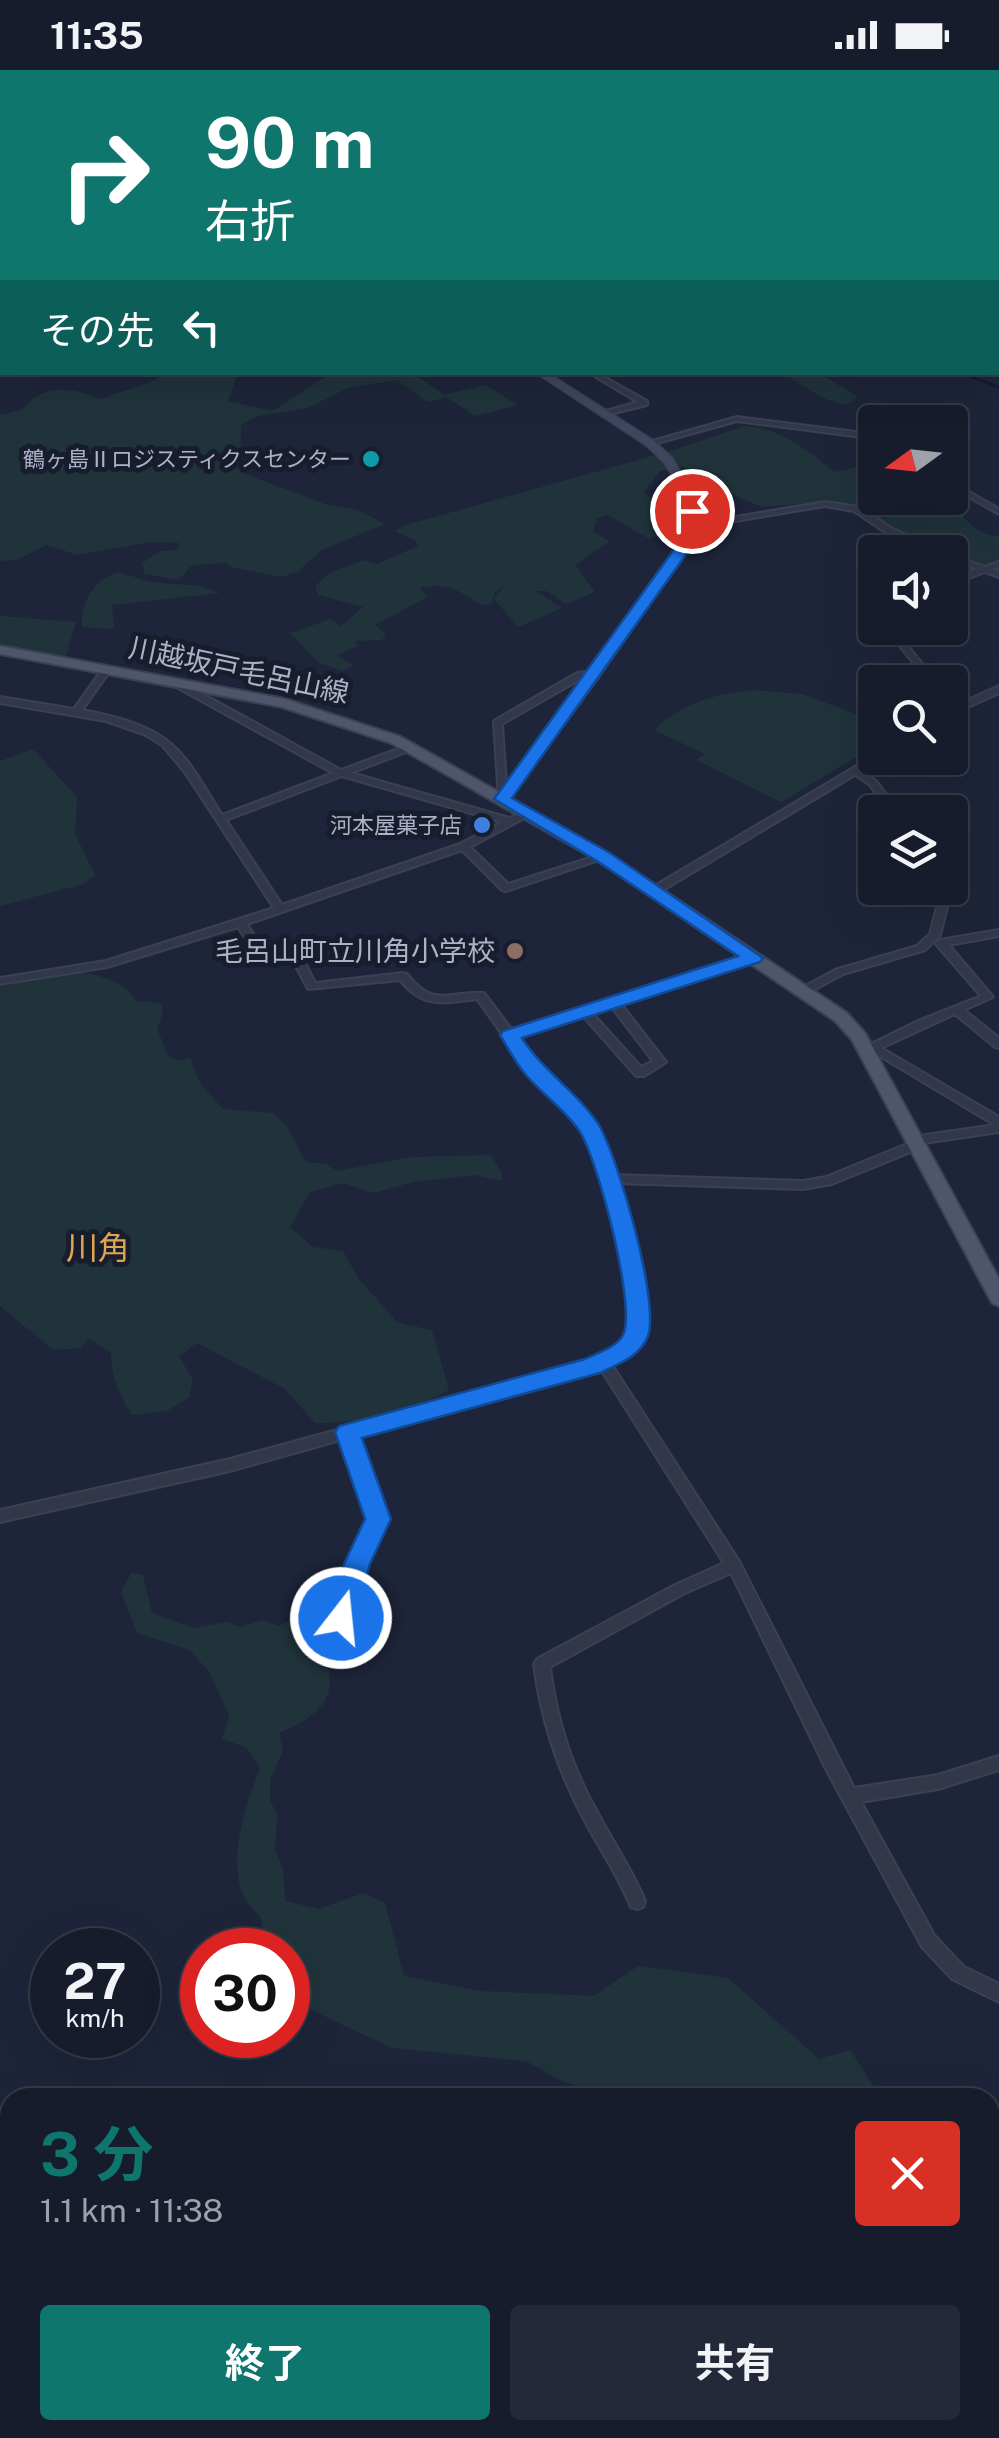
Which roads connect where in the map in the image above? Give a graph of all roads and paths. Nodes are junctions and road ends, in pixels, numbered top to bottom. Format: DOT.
graph roads {
  1 [pos="542,375"];
  2 [pos="602,375"];
  3 [pos="605,414"];
  4 [pos="858,434"];
  5 [pos="650,443"];
  6 [pos="968,494"];
  7 [pos="999,512"];
  8 [pos="693,526"];
  9 [pos="900,535"];
  10 [pos="968,563"];
  11 [pos="999,564"];
  12 [pos="985,570"];
  13 [pos="999,575"];
  14 [pos="968,576"];
  15 [pos="903,645"];
  16 [pos="0,650"];
  17 [pos="919,665"];
  18 [pos="107,670"];
  19 [pos="595,674"];
  20 [pos="174,682"];
  21 [pos="999,688"];
  22 [pos="0,700"];
  23 [pos="968,700"];
  24 [pos="78,710"];
  25 [pos="411,748"];
  26 [pos="856,771"];
  27 [pos="340,773"];
  28 [pos="879,795"];
  29 [pos="502,799"];
  30 [pos="520,818"];
  31 [pos="220,819"];
  32 [pos="464,846"];
  33 [pos="603,857"];
  34 [pos="654,890"];
  35 [pos="942,905"];
  36 [pos="280,910"];
  37 [pos="241,923"];
  38 [pos="999,934"];
  39 [pos="928,942"];
  40 [pos="944,944"];
  41 [pos="753,958"];
  42 [pos="0,981"];
  43 [pos="804,990"];
  44 [pos="613,1001"];
  45 [pos="584,1010"];
  46 [pos="956,1010"];
  47 [pos="510,1035"];
  48 [pos="999,1044"];
  49 [pos="869,1046"];
  50 [pos="999,1125"];
  51 [pos="917,1142"];
  52 [pos="610,1179"];
  53 [pos="999,1298"];
  54 [pos="603,1362"];
  55 [pos="348,1432"];
  56 [pos="0,1516"];
  57 [pos="734,1565"];
  58 [pos="341,1618"];
  59 [pos="999,1763"];
  60 [pos="852,1796"];
  61 [pos="637,1901"];
  62 [pos="999,1993"];
  1 -- 3 [label="main road"];
  2 -- 3 [label="street"];
  3 -- 5 [label="main road"];
  4 -- 5 [label="street"];
  5 -- 8 [label="main road"];
  6 -- 7 [label="street"];
  8 -- 9 [label="street"];
  8 -- 19 [label="main road"];
  10 -- 12 [label="street"];
  11 -- 12 [label="street"];
  12 -- 13 [label="street"];
  12 -- 14 [label="street"];
  15 -- 17 [label="street"];
  16 -- 18 [label="main road, 川越坂戸毛呂山線"];
  18 -- 20 [label="main road, 川越坂戸毛呂山線"];
  18 -- 24 [label="street"];
  19 -- 29 [label="main road"];
  19 -- 29 [label="street"];
  20 -- 25 [label="main road, 川越坂戸毛呂山線"];
  20 -- 27 [label="street"];
  21 -- 23 [label="street"];
  22 -- 24 [label="street"];
  24 -- 31 [label="street"];
  25 -- 27 [label="street"];
  25 -- 29 [label="main road, 川越坂戸毛呂山線"];
  26 -- 28 [label="street"];
  26 -- 34 [label="street"];
  27 -- 30 [label="street"];
  27 -- 31 [label="street"];
  29 -- 30 [label="main road, 川越坂戸毛呂山線"];
  30 -- 32 [label="street"];
  30 -- 33 [label="main road, 川越坂戸毛呂山線"];
  31 -- 36 [label="street"];
  32 -- 33 [label="street"];
  32 -- 36 [label="street"];
  33 -- 34 [label="main road, 川越坂戸毛呂山線"];
  34 -- 41 [label="main road, 川越坂戸毛呂山線"];
  35 -- 39 [label="street"];
  36 -- 37 [label="street"];
  37 -- 42 [label="street"];
  37 -- 47 [label="street"];
  38 -- 40 [label="street"];
  39 -- 40 [label="street"];
  39 -- 43 [label="street"];
  40 -- 46 [label="street"];
  41 -- 43 [label="main road, 川越坂戸毛呂山線"];
  41 -- 44 [label="street"];
  43 -- 49 [label="main road, 川越坂戸毛呂山線"];
  44 -- 45 [label="street"];
  44 -- 45 [label="street"];
  45 -- 47 [label="street"];
  46 -- 48 [label="street"];
  46 -- 49 [label="street"];
  47 -- 52 [label="street"];
  49 -- 50 [label="street"];
  49 -- 51 [label="main road, 川越坂戸毛呂山線"];
  50 -- 51 [label="street"];
  51 -- 52 [label="street"];
  51 -- 53 [label="main road, 川越坂戸毛呂山線"];
  52 -- 54 [label="street"];
  54 -- 55 [label="street"];
  54 -- 57 [label="street"];
  55 -- 56 [label="street"];
  55 -- 58 [label="street"];
  57 -- 60 [label="street"];
  57 -- 61 [label="street"];
  59 -- 60 [label="street"];
  60 -- 62 [label="street"];
}
